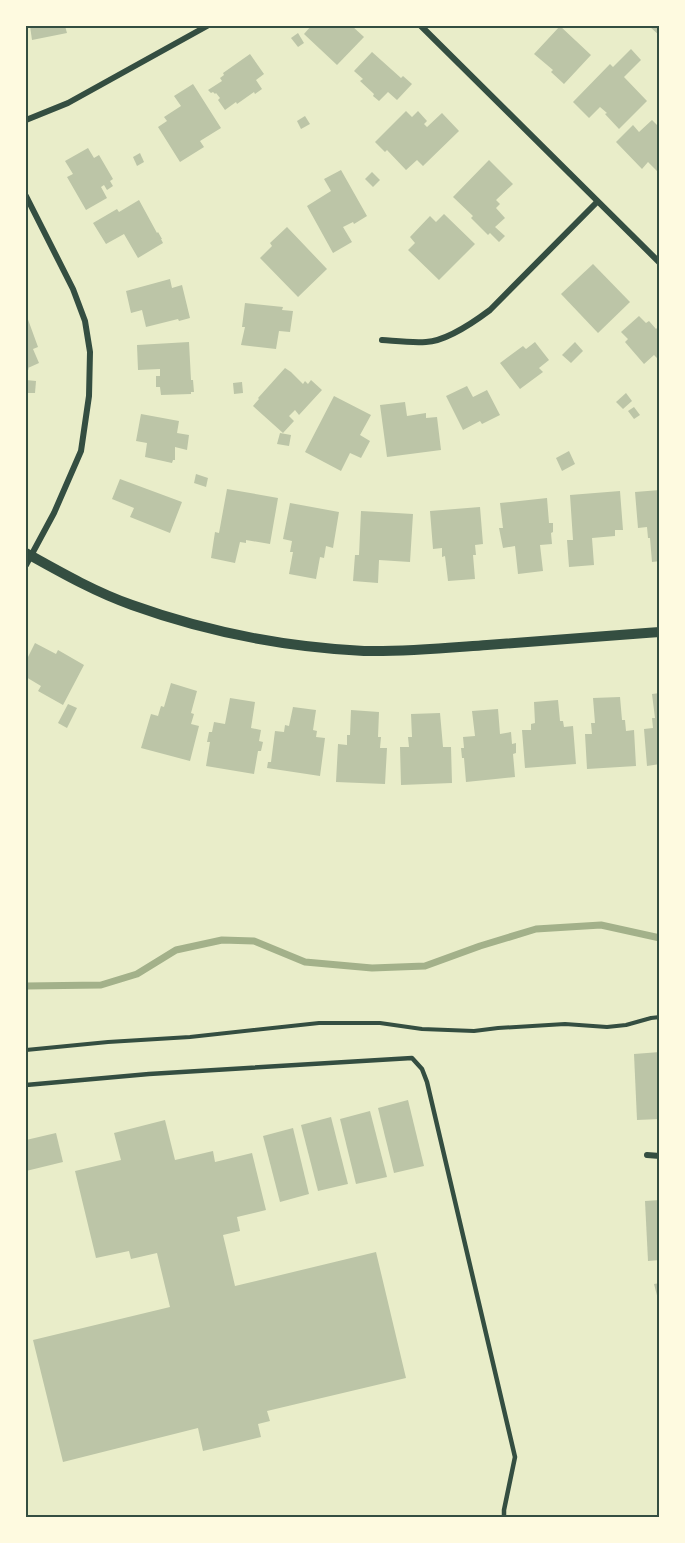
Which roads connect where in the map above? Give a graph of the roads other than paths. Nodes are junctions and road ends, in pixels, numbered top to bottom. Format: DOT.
graph roads {
  1 [pos="207,26"];
  2 [pos="421,26"];
  3 [pos="26,120"];
  4 [pos="26,195"];
  5 [pos="597,202"];
  6 [pos="660,262"];
  7 [pos="382,340"];
  8 [pos="27,558"];
  9 [pos="660,632"];
  10 [pos="26,1085"];
  11 [pos="647,1155"];
  12 [pos="660,1156"];
  13 [pos="504,1518"];
  1 -- 3 [label="street"];
  2 -- 5 [label="street"];
  4 -- 8 [label="street"];
  5 -- 6 [label="street"];
  5 -- 7 [label="street"];
  8 -- 9 [label="street"];
  10 -- 13 [label="lane"];
  11 -- 12 [label="street"];
}
